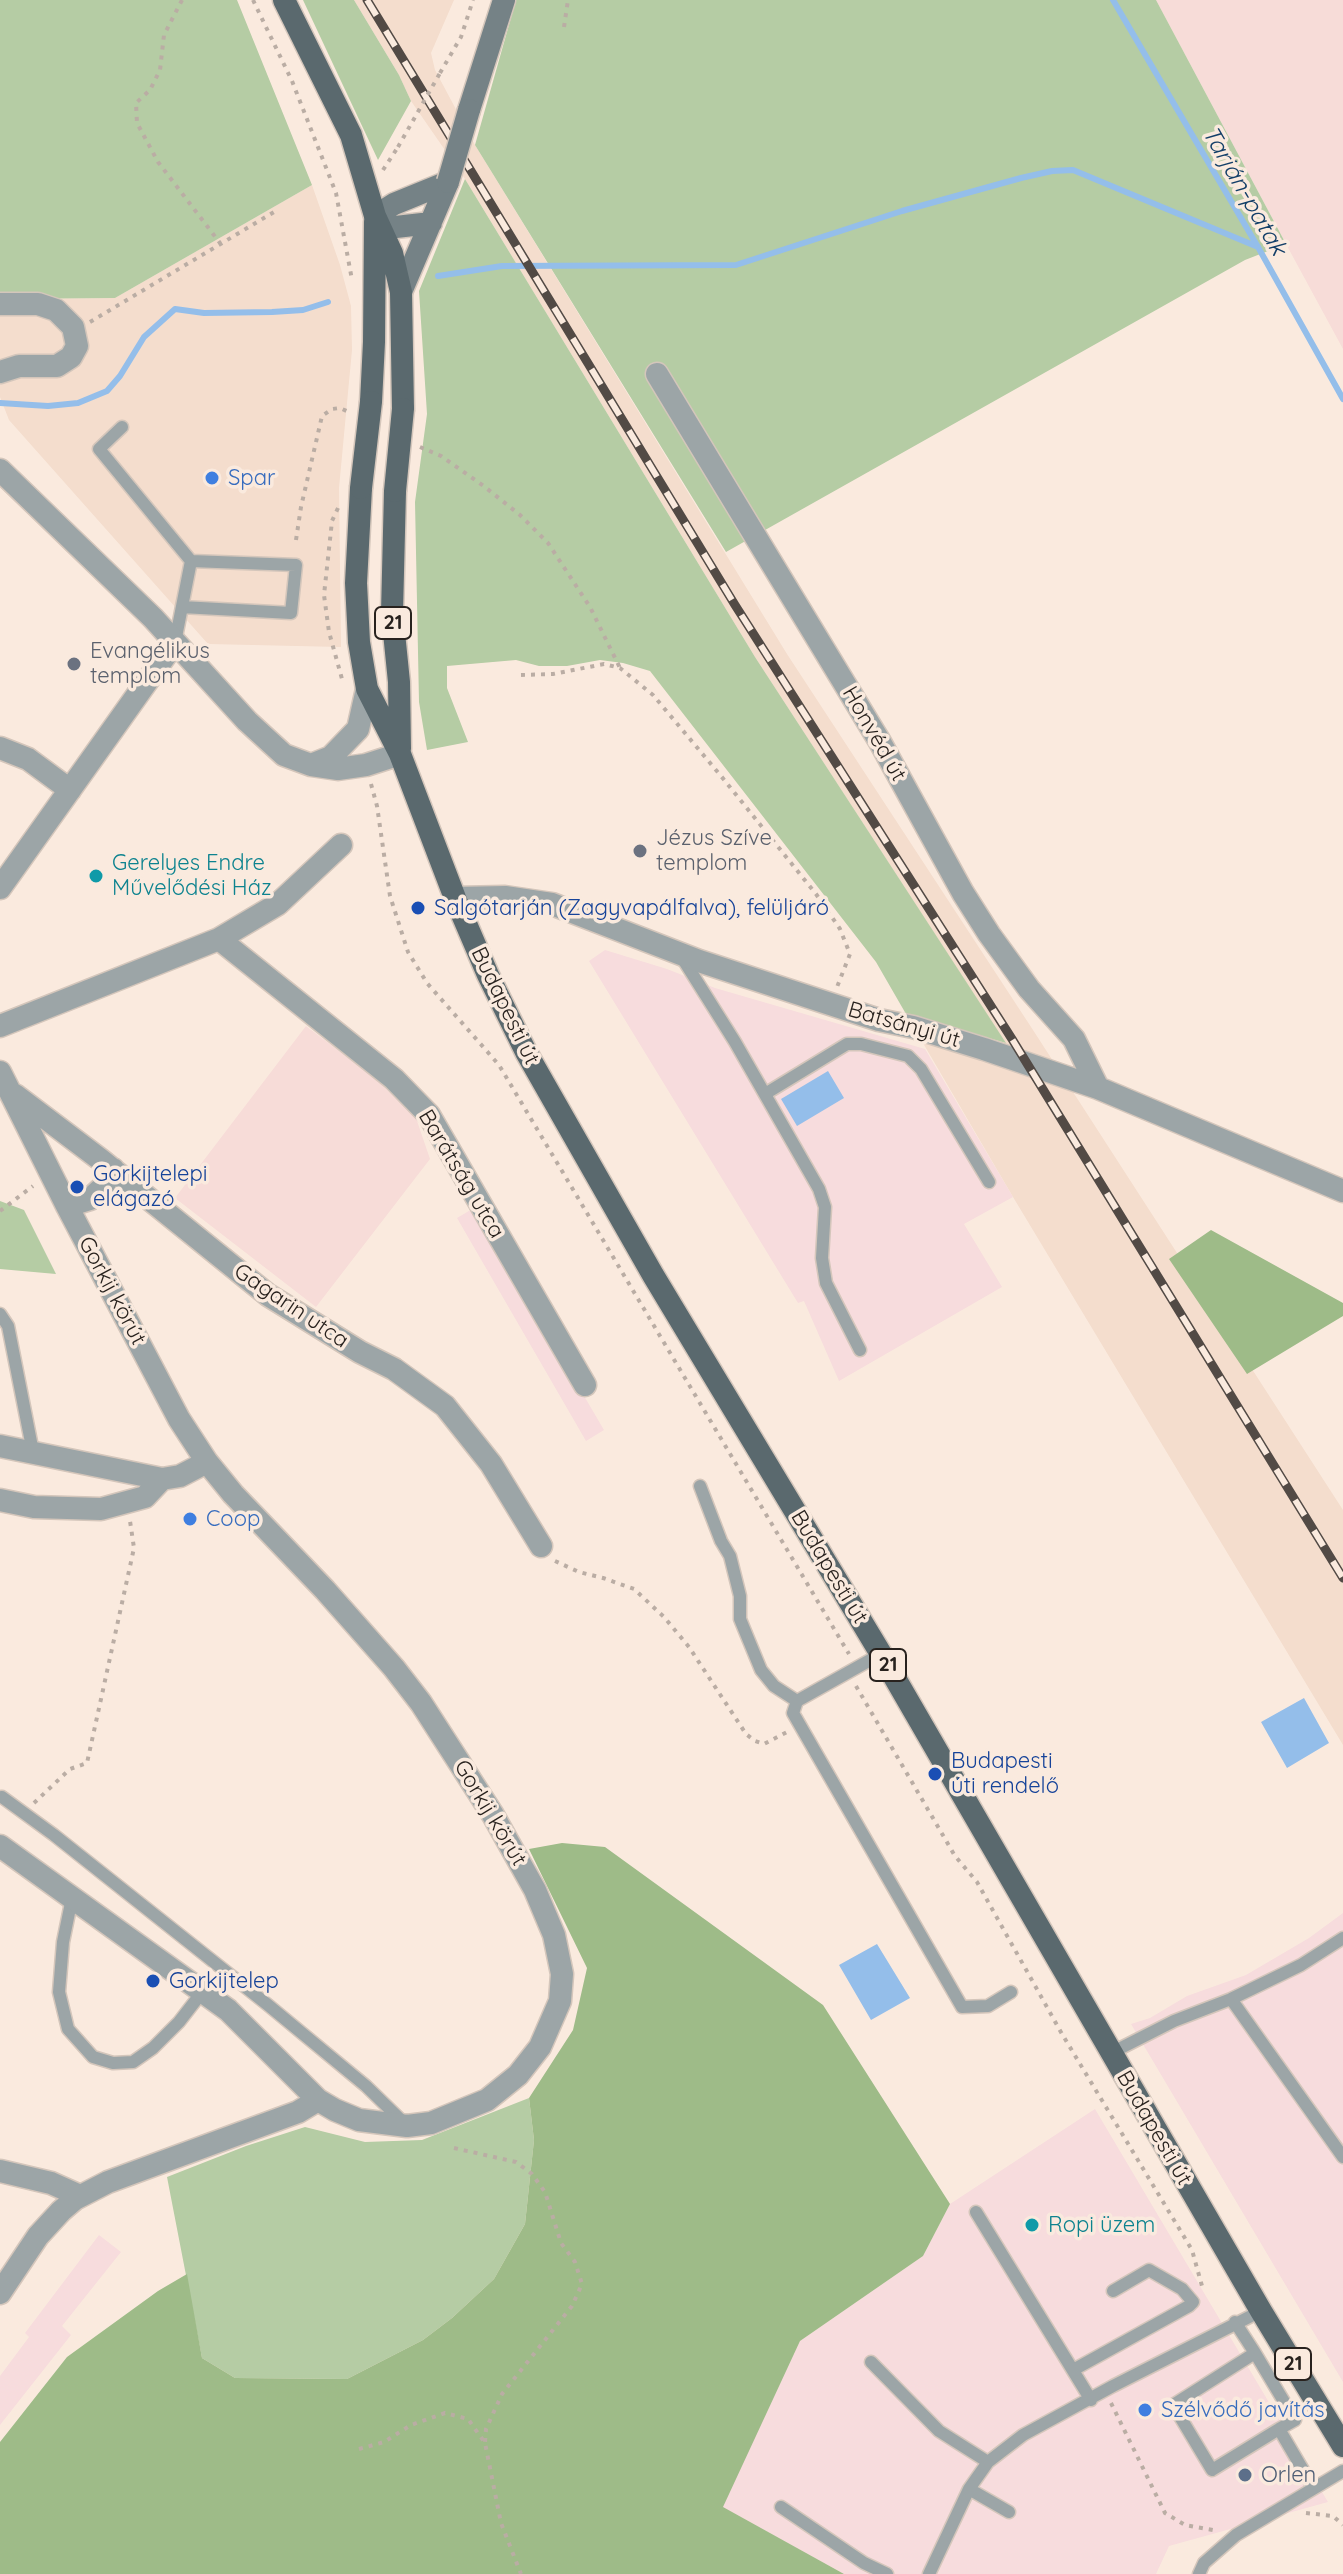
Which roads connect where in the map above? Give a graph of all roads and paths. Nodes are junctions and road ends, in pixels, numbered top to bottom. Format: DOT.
graph roads {
  1 [pos="182,0"];
  2 [pos="253,0"];
  3 [pos="284,0"];
  4 [pos="473,0"];
  5 [pos="504,0"];
  6 [pos="568,0"];
  7 [pos="564,27"];
  8 [pos="398,147"];
  9 [pos="448,182"];
  10 [pos="336,193"];
  11 [pos="274,212"];
  12 [pos="375,216"];
  13 [pos="431,223"];
  14 [pos="220,243"];
  15 [pos="401,292"];
  16 [pos="0,304"];
  17 [pos="74,331"];
  18 [pos="0,372"];
  19 [pos="657,374"];
  20 [pos="363,409"];
  21 [pos="122,427"];
  22 [pos="412,443"];
  23 [pos="0,470"];
  24 [pos="296,540"];
  25 [pos="191,561"];
  26 [pos="182,607"];
  27 [pos="175,642"];
  28 [pos="620,668"];
  29 [pos="521,675"];
  30 [pos="367,689"];
  31 [pos="0,748"];
  32 [pos="400,754"];
  33 [pos="311,765"];
  34 [pos="70,790"];
  35 [pos="341,845"];
  36 [pos="0,888"];
  37 [pos="455,898"];
  38 [pos="219,939"];
  39 [pos="679,953"];
  40 [pos="827,1003"];
  41 [pos="0,1026"];
  42 [pos="5,1081"];
  43 [pos="1098,1088"];
  44 [pos="765,1094"];
  45 [pos="113,1169"];
  46 [pos="989,1182"];
  47 [pos="33,1186"];
  48 [pos="1343,1191"];
  49 [pos="67,1206"];
  50 [pos="0,1211"];
  51 [pos="0,1314"];
  52 [pos="860,1350"];
  53 [pos="585,1385"];
  54 [pos="0,1446"];
  55 [pos="33,1452"];
  56 [pos="207,1462"];
  57 [pos="162,1479"];
  58 [pos="700,1486"];
  59 [pos="0,1500"];
  60 [pos="122,1503"];
  61 [pos="541,1546"];
  62 [pos="881,1654"];
  63 [pos="864,1699"];
  64 [pos="797,1701"];
  65 [pos="800,1726"];
  66 [pos="2,1797"];
  67 [pos="24,1813"];
  68 [pos="0,1846"];
  69 [pos="72,1898"];
  70 [pos="1343,1938"];
  71 [pos="203,1991"];
  72 [pos="1011,1992"];
  73 [pos="1231,1999"];
  74 [pos="1111,2053"];
  75 [pos="318,2100"];
  76 [pos="407,2126"];
  77 [pos="454,2148"];
  78 [pos="1343,2157"];
  79 [pos="0,2171"];
  80 [pos="80,2196"];
  81 [pos="976,2212"];
  82 [pos="1203,2289"];
  83 [pos="1113,2291"];
  84 [pos="0,2293"];
  85 [pos="1261,2311"];
  86 [pos="1235,2322"];
  87 [pos="1255,2353"];
  88 [pos="871,2362"];
  89 [pos="1073,2370"];
  90 [pos="1105,2391"];
  91 [pos="1091,2400"];
  92 [pos="1279,2429"];
  93 [pos="485,2443"];
  94 [pos="1343,2446"];
  95 [pos="359,2449"];
  96 [pos="988,2462"];
  97 [pos="1343,2471"];
  98 [pos="1313,2487"];
  99 [pos="969,2489"];
  100 [pos="781,2507"];
  101 [pos="1009,2512"];
  102 [pos="1295,2519"];
  103 [pos="1343,2525"];
  104 [pos="1236,2535"];
  105 [pos="521,2574"];
  106 [pos="887,2574"];
  107 [pos="929,2574"];
  108 [pos="1199,2574"];
  1 -- 14 [label="path"];
  2 -- 10 [label="path"];
  3 -- 12 [label="main road, 21"];
  4 -- 8 [label="path, bridge"];
  5 -- 9 [label="main road, bridge"];
  6 -- 7 [label="path"];
  9 -- 12 [label="main road"];
  9 -- 13 [label="main road"];
  11 -- 14 [label="path"];
  12 -- 13 [label="main road"];
  12 -- 15 [label="main road, 21"];
  12 -- 20 [label="main road, 21"];
  13 -- 15 [label="main road"];
  14 -- 17 [label="path"];
  15 -- 32 [label="main road, 21, bridge"];
  16 -- 17 [label="street"];
  17 -- 18 [label="street"];
  19 -- 43 [label="street, Honvéd út"];
  20 -- 24 [label="path"];
  20 -- 30 [label="main road, Budapesti út / 21, bridge"];
  21 -- 25 [label="lane"];
  22 -- 28 [label="path"];
  23 -- 27 [label="street"];
  25 -- 26 [label="lane"];
  25 -- 26 [label="lane"];
  26 -- 27 [label="lane"];
  27 -- 33 [label="street"];
  27 -- 34 [label="street"];
  28 -- 29 [label="path"];
  28 -- 40 [label="path"];
  30 -- 32 [label="main road, Budapesti út / 21"];
  30 -- 33 [label="street, Budapesti út"];
  31 -- 34 [label="street"];
  32 -- 33 [label="street"];
  32 -- 37 [label="main road, Budapesti út / 21"];
  34 -- 36 [label="street"];
  35 -- 38 [label="street"];
  37 -- 39 [label="street, Batsányi út"];
  37 -- 62 [label="main road, Budapesti út / 21"];
  38 -- 41 [label="street"];
  38 -- 53 [label="street, Barátság utca"];
  39 -- 40 [label="street, Batsányi út"];
  39 -- 44 [label="lane"];
  40 -- 43 [label="street, Batsányi út"];
  42 -- 45 [label="street, Gagarin utca"];
  42 -- 49 [label="street, Gorkij körút"];
  43 -- 48 [label="street, Batsányi út"];
  44 -- 46 [label="lane"];
  44 -- 52 [label="lane"];
  45 -- 49 [label="street"];
  45 -- 61 [label="street, Gagarin utca"];
  47 -- 50 [label="path"];
  49 -- 56 [label="street, Gorkij körút"];
  51 -- 55 [label="lane"];
  54 -- 55 [label="street"];
  55 -- 57 [label="street"];
  56 -- 57 [label="street"];
  56 -- 76 [label="street, Gorkij körút"];
  57 -- 60 [label="street"];
  58 -- 64 [label="lane"];
  59 -- 60 [label="street"];
  60 -- 67 [label="path"];
  61 -- 65 [label="path"];
  62 -- 64 [label="lane"];
  62 -- 74 [label="main road, Budapesti út / 21"];
  63 -- 82 [label="path"];
  64 -- 65 [label="lane"];
  65 -- 72 [label="lane"];
  66 -- 67 [label="lane"];
  67 -- 76 [label="lane"];
  68 -- 69 [label="street, Gorkij körút"];
  69 -- 71 [label="street, Gorkij körút"];
  69 -- 71 [label="lane"];
  70 -- 73 [label="lane"];
  71 -- 75 [label="street, Gorkij körút"];
  73 -- 74 [label="lane"];
  73 -- 78 [label="lane"];
  74 -- 85 [label="main road, Budapesti út / 21"];
  75 -- 76 [label="street, Gorkij körút"];
  75 -- 80 [label="street"];
  77 -- 93 [label="path"];
  79 -- 80 [label="street"];
  80 -- 84 [label="street"];
  81 -- 89 [label="lane"];
  83 -- 89 [label="lane"];
  85 -- 86 [label="lane"];
  85 -- 94 [label="main road, Budapesti út / 21"];
  86 -- 87 [label="lane"];
  86 -- 90 [label="lane"];
  87 -- 92 [label="lane"];
  87 -- 92 [label="lane"];
  88 -- 96 [label="lane"];
  89 -- 91 [label="lane"];
  90 -- 91 [label="lane"];
  90 -- 104 [label="path"];
  91 -- 96 [label="lane"];
  92 -- 98 [label="lane"];
  93 -- 95 [label="path"];
  93 -- 105 [label="path"];
  96 -- 99 [label="lane"];
  97 -- 98 [label="lane"];
  98 -- 104 [label="lane"];
  99 -- 101 [label="lane"];
  99 -- 107 [label="lane"];
  100 -- 106 [label="lane"];
  102 -- 103 [label="path"];
  104 -- 108 [label="lane"];
}
